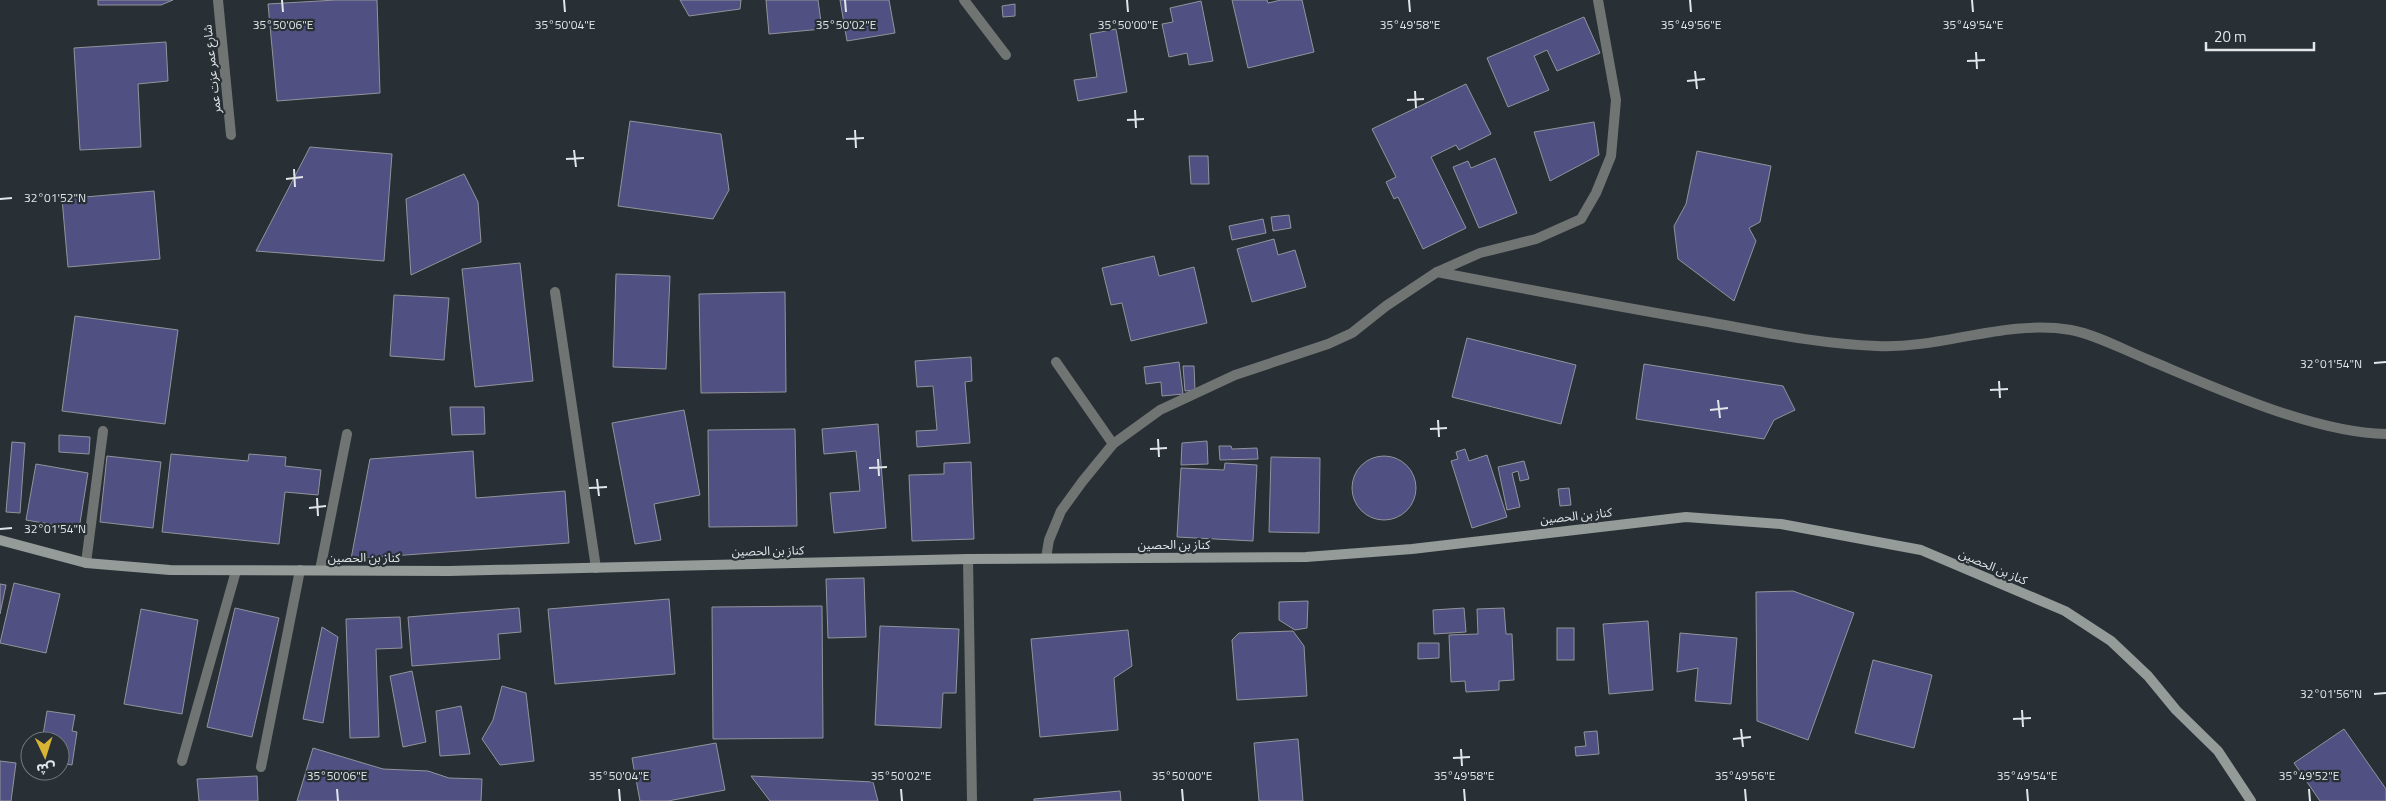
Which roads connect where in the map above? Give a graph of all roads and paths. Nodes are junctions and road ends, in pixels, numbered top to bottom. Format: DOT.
graph roads {
  1 [pos="218,0"];
  2 [pos="964,0"];
  3 [pos="1598,0"];
  4 [pos="1006,55"];
  5 [pos="231,135"];
  6 [pos="1437,272"];
  7 [pos="555,292"];
  8 [pos="1056,362"];
  9 [pos="103,431"];
  10 [pos="347,434"];
  11 [pos="2386,434"];
  12 [pos="1113,444"];
  13 [pos="0,540"];
  14 [pos="1046,558"];
  15 [pos="968,559"];
  16 [pos="86,563"];
  17 [pos="596,568"];
  18 [pos="300,570"];
  19 [pos="320,570"];
  20 [pos="236,571"];
  21 [pos="182,761"];
  22 [pos="261,767"];
  23 [pos="972,801"];
  24 [pos="2251,801"];
  1 -- 5 [label="street, شارع عمر عزت عمر"];
  2 -- 4 [label="street"];
  3 -- 6 [label="street"];
  6 -- 11 [label="street"];
  6 -- 12 [label="street"];
  7 -- 17 [label="street"];
  8 -- 12 [label="street"];
  9 -- 16 [label="street"];
  10 -- 19 [label="street"];
  12 -- 14 [label="street"];
  13 -- 16 [label="street, كناز بن الحصين"];
  14 -- 15 [label="street, كناز بن الحصين"];
  14 -- 24 [label="street, كناز بن الحصين"];
  15 -- 17 [label="street, كناز بن الحصين"];
  15 -- 23 [label="street"];
  16 -- 20 [label="street, كناز بن الحصين"];
  17 -- 19 [label="street, كناز بن الحصين"];
  18 -- 19 [label="street, كناز بن الحصين"];
  18 -- 20 [label="street, كناز بن الحصين"];
  18 -- 22 [label="street"];
  20 -- 21 [label="street"];
}
